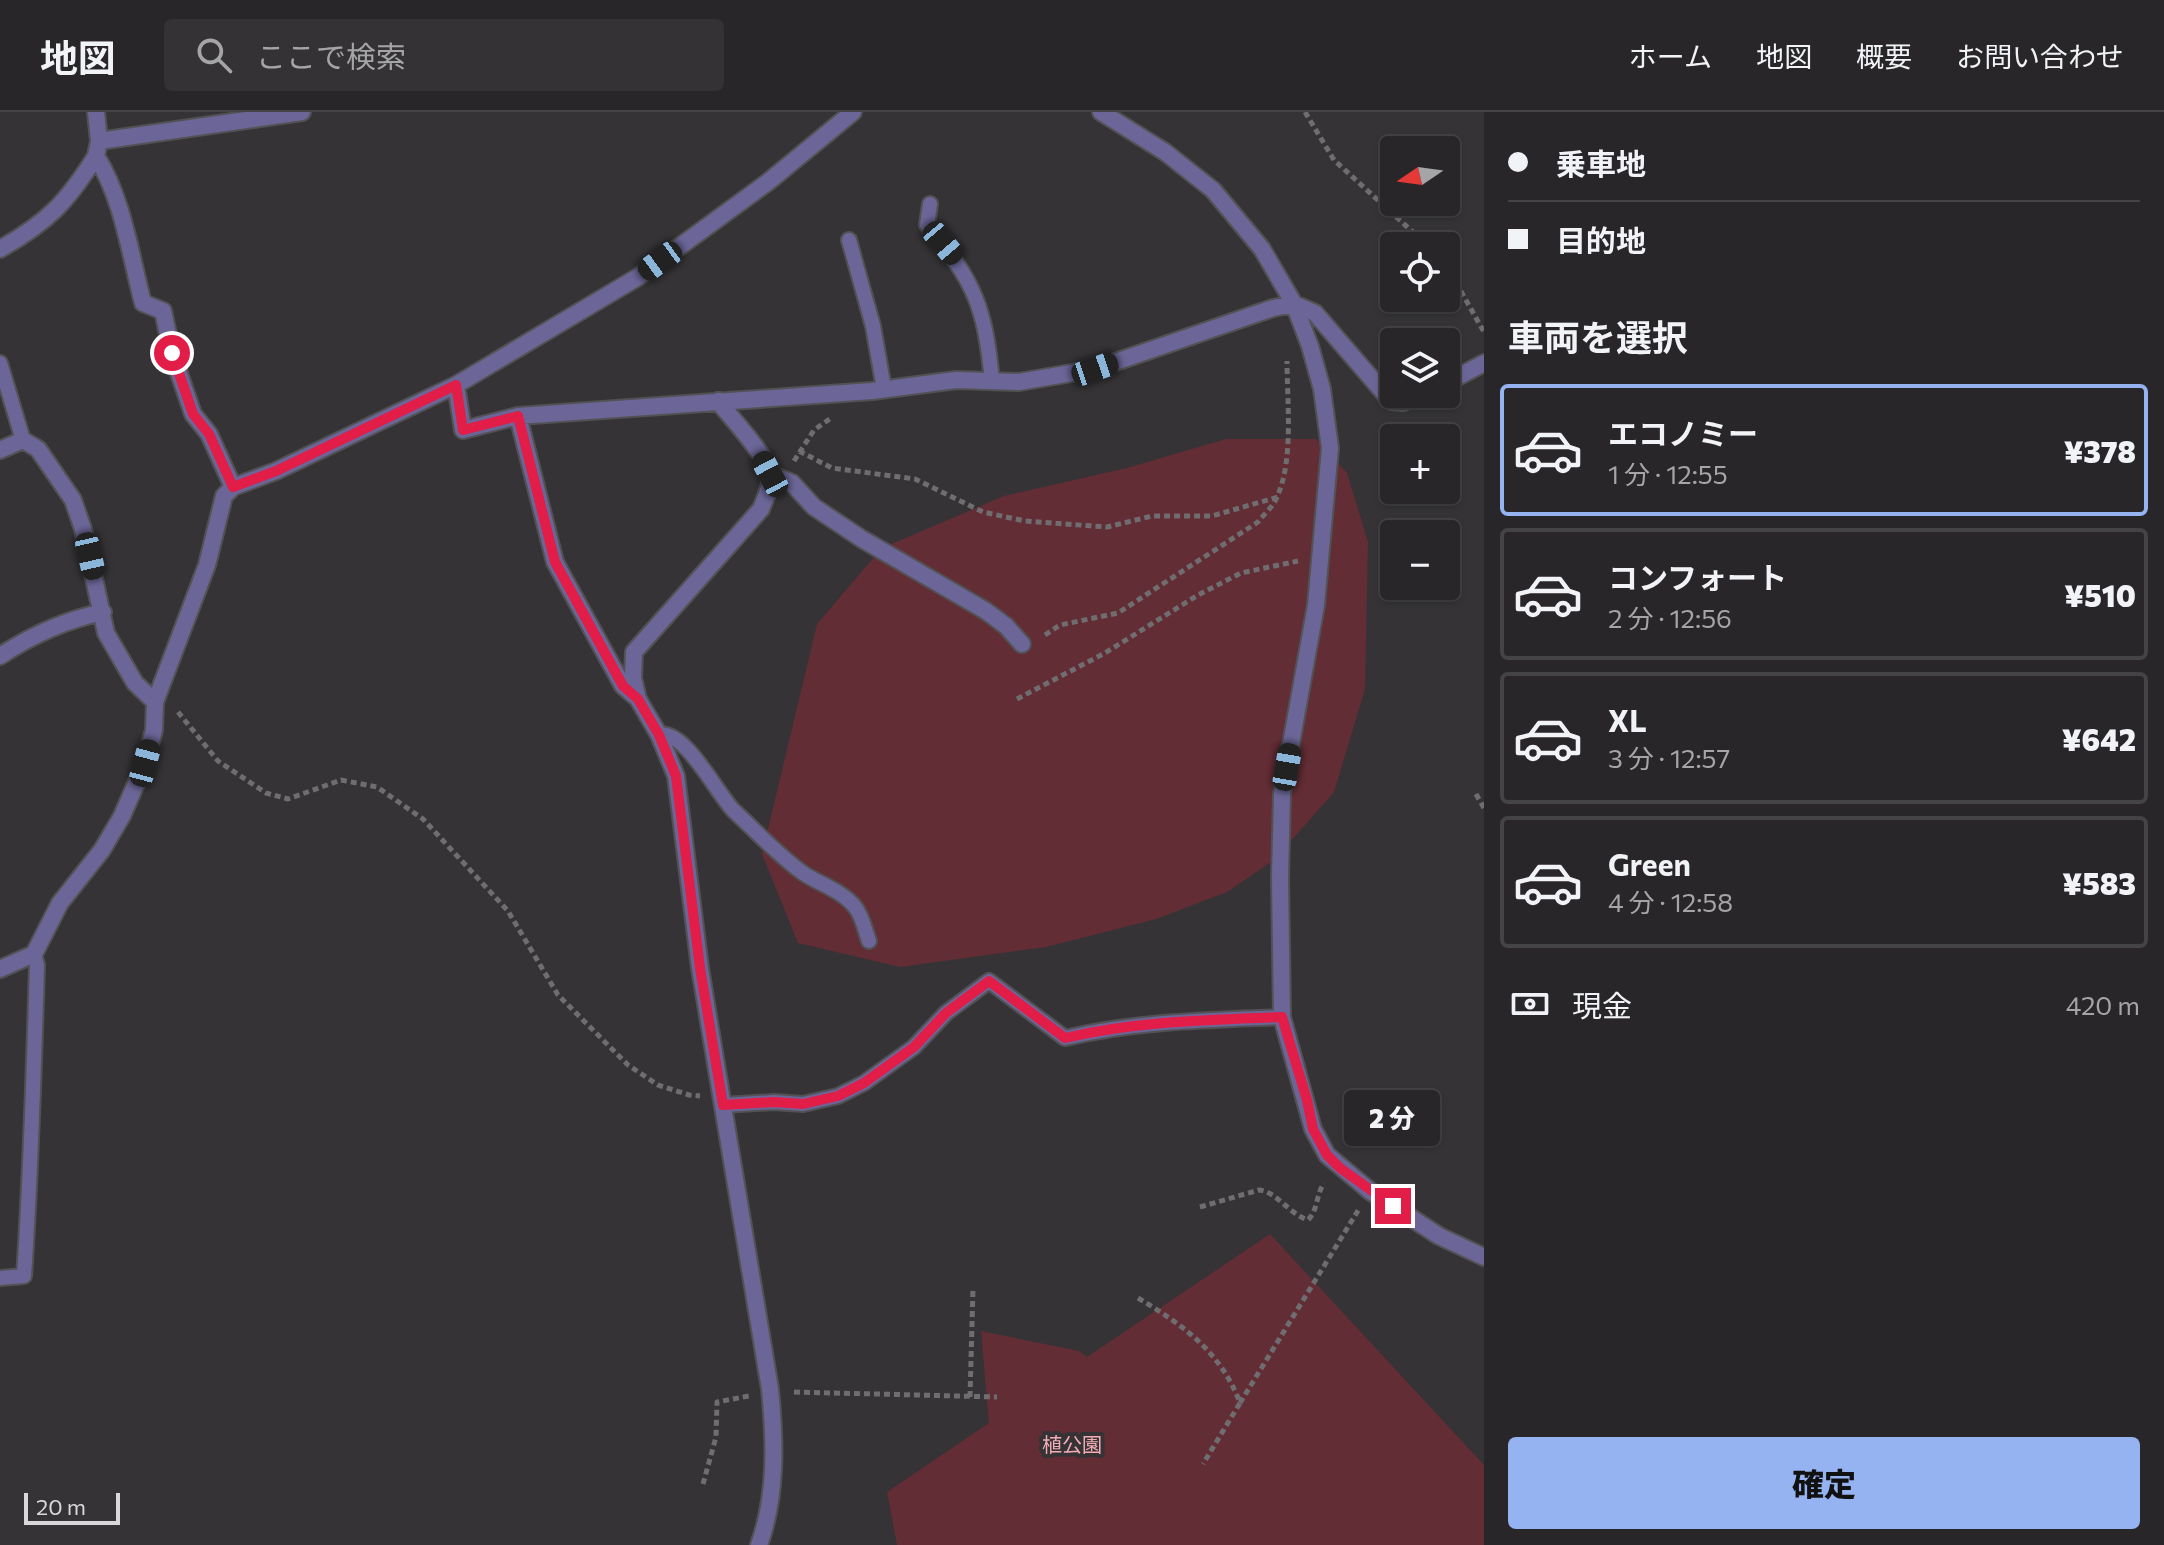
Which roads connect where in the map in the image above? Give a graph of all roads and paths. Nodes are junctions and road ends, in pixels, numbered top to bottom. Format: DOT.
graph roads {
  1 [pos="96,112"];
  2 [pos="302,112"];
  3 [pos="853,112"];
  4 [pos="1101,112"];
  5 [pos="1305,112"];
  6 [pos="98,148"];
  7 [pos="930,204"];
  8 [pos="1413,232"];
  9 [pos="849,240"];
  10 [pos="0,249"];
  11 [pos="1460,290"];
  12 [pos="1294,304"];
  13 [pos="1484,332"];
  14 [pos="1287,348"];
  15 [pos="0,363"];
  16 [pos="1484,363"];
  17 [pos="1460,376"];
  18 [pos="992,381"];
  19 [pos="456,385"];
  20 [pos="1380,388"];
  21 [pos="884,389"];
  22 [pos="718,401"];
  23 [pos="518,416"];
  24 [pos="833,417"];
  25 [pos="23,440"];
  26 [pos="0,450"];
  27 [pos="799,451"];
  28 [pos="777,477"];
  29 [pos="233,487"];
  30 [pos="1278,497"];
  31 [pos="1321,556"];
  32 [pos="103,612"];
  33 [pos="1044,636"];
  34 [pos="1022,644"];
  35 [pos="0,656"];
  36 [pos="158,696"];
  37 [pos="638,699"];
  38 [pos="1017,699"];
  39 [pos="659,735"];
  40 [pos="1476,794"];
  41 [pos="1484,808"];
  42 [pos="869,941"];
  43 [pos="34,954"];
  44 [pos="0,969"];
  45 [pos="1282,1017"];
  46 [pos="722,1101"];
  47 [pos="1340,1168"];
  48 [pos="1370,1191"];
  49 [pos="1200,1207"];
  50 [pos="1484,1257"];
  51 [pos="0,1278"];
  52 [pos="973,1288"];
  53 [pos="1138,1298"];
  54 [pos="770,1392"];
  55 [pos="970,1397"];
  56 [pos="997,1397"];
  57 [pos="1240,1403"];
  58 [pos="1203,1464"];
  59 [pos="703,1484"];
  60 [pos="759,1545"];
  1 -- 6 [label="street"];
  2 -- 6 [label="street"];
  3 -- 19 [label="street"];
  4 -- 12 [label="street"];
  5 -- 8 [label="path"];
  6 -- 10 [label="street"];
  6 -- 29 [label="street"];
  7 -- 18 [label="lane"];
  9 -- 21 [label="lane"];
  11 -- 13 [label="path"];
  12 -- 18 [label="street"];
  12 -- 20 [label="street"];
  12 -- 31 [label="street"];
  14 -- 30 [label="path"];
  15 -- 25 [label="lane"];
  16 -- 17 [label="street"];
  18 -- 21 [label="street"];
  19 -- 23 [label="street"];
  19 -- 29 [label="street"];
  21 -- 22 [label="street"];
  22 -- 23 [label="street"];
  22 -- 28 [label="street"];
  23 -- 37 [label="street"];
  24 -- 27 [label="path"];
  25 -- 26 [label="street"];
  25 -- 32 [label="street"];
  27 -- 28 [label="path"];
  27 -- 30 [label="path"];
  28 -- 34 [label="street"];
  28 -- 37 [label="street"];
  29 -- 36 [label="street"];
  30 -- 33 [label="path"];
  31 -- 38 [label="path"];
  31 -- 45 [label="street"];
  32 -- 35 [label="street"];
  32 -- 36 [label="street"];
  36 -- 43 [label="street"];
  36 -- 46 [label="path"];
  37 -- 39 [label="street"];
  39 -- 42 [label="lane"];
  39 -- 46 [label="street"];
  40 -- 41 [label="path"];
  43 -- 44 [label="street"];
  43 -- 51 [label="lane"];
  45 -- 46 [label="lane"];
  45 -- 47 [label="street"];
  46 -- 54 [label="street"];
  47 -- 48 [label="street"];
  47 -- 49 [label="path"];
  48 -- 50 [label="street"];
  48 -- 57 [label="path"];
  52 -- 55 [label="path"];
  53 -- 57 [label="path"];
  54 -- 55 [label="path"];
  54 -- 59 [label="path"];
  54 -- 60 [label="street"];
  55 -- 56 [label="path"];
  57 -- 58 [label="path"];
}
